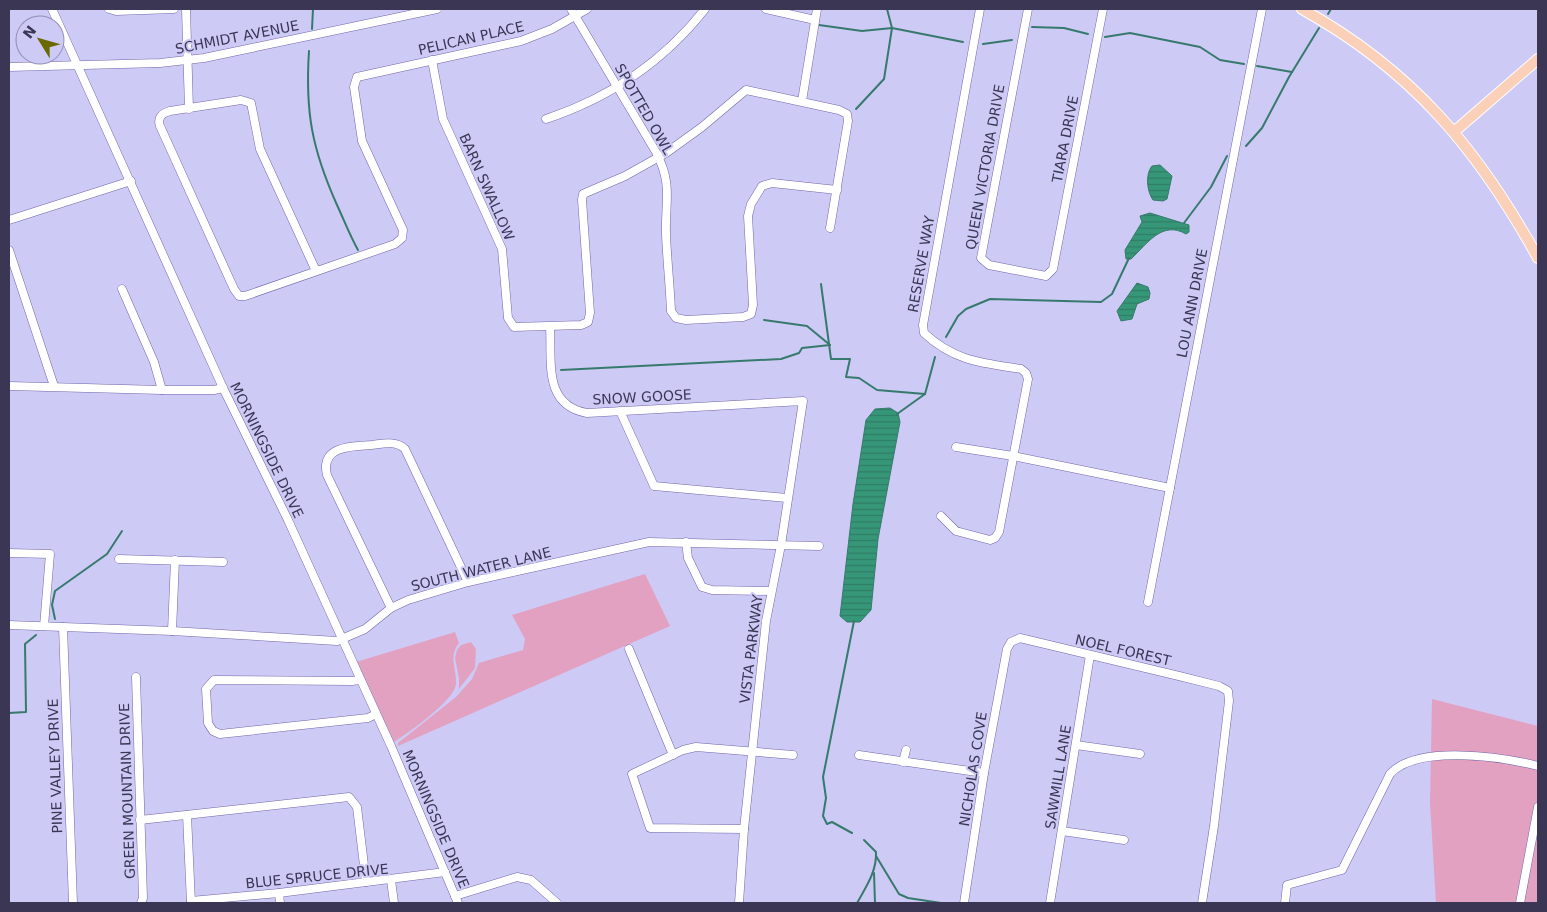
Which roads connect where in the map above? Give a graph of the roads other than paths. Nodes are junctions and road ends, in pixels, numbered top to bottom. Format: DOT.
graph roads {
  1 [pos="52,9"];
  2 [pos="109,9"];
  3 [pos="174,9"];
  4 [pos="186,9"];
  5 [pos="437,9"];
  6 [pos="571,9"];
  7 [pos="587,9"];
  8 [pos="705,9"];
  9 [pos="766,9"];
  10 [pos="817,9"];
  11 [pos="980,9"];
  12 [pos="1028,9"];
  13 [pos="1103,9"];
  14 [pos="1262,9"];
  15 [pos="1302,9"];
  16 [pos="575,16"];
  17 [pos="815,20"];
  18 [pos="1538,59"];
  19 [pos="186,60"];
  20 [pos="432,60"];
  21 [pos="78,66"];
  22 [pos="9,67"];
  23 [pos="617,86"];
  24 [pos="802,102"];
  25 [pos="189,109"];
  26 [pos="546,119"];
  27 [pos="1454,131"];
  28 [pos="658,157"];
  29 [pos="131,181"];
  30 [pos="837,190"];
  31 [pos="9,220"];
  32 [pos="830,228"];
  33 [pos="9,250"];
  34 [pos="1538,258"];
  35 [pos="316,271"];
  36 [pos="1050,274"];
  37 [pos="122,289"];
  38 [pos="550,327"];
  39 [pos="9,386"];
  40 [pos="54,386"];
  41 [pos="223,388"];
  42 [pos="162,390"];
  43 [pos="803,400"];
  44 [pos="620,411"];
  45 [pos="956,447"];
  46 [pos="1013,456"];
  47 [pos="1170,488"];
  48 [pos="787,498"];
  49 [pos="941,516"];
  50 [pos="686,542"];
  51 [pos="781,545"];
  52 [pos="819,546"];
  53 [pos="9,553"];
  54 [pos="119,559"];
  55 [pos="175,560"];
  56 [pos="223,562"];
  57 [pos="468,582"];
  58 [pos="770,591"];
  59 [pos="1148,602"];
  60 [pos="391,608"];
  61 [pos="9,625"];
  62 [pos="44,626"];
  63 [pos="62,627"];
  64 [pos="172,631"];
  65 [pos="342,640"];
  66 [pos="1012,642"];
  67 [pos="629,649"];
  68 [pos="1090,655"];
  69 [pos="136,677"];
  70 [pos="360,680"];
  71 [pos="376,714"];
  72 [pos="1076,745"];
  73 [pos="752,750"];
  74 [pos="906,750"];
  75 [pos="1140,754"];
  76 [pos="673,755"];
  77 [pos="793,755"];
  78 [pos="860,755"];
  79 [pos="903,762"];
  80 [pos="1538,766"];
  81 [pos="984,773"];
  82 [pos="1538,808"];
  83 [pos="187,815"];
  84 [pos="140,820"];
  85 [pos="744,829"];
  86 [pos="1062,831"];
  87 [pos="1124,840"];
  88 [pos="445,872"];
  89 [pos="391,880"];
  90 [pos="366,882"];
  91 [pos="279,893"];
  92 [pos="457,899"];
  93 [pos="191,902"];
  94 [pos="72,903"];
  95 [pos="141,903"];
  96 [pos="280,903"];
  97 [pos="394,903"];
  98 [pos="557,903"];
  99 [pos="739,903"];
  100 [pos="964,903"];
  101 [pos="1050,903"];
  102 [pos="1202,903"];
  103 [pos="1285,903"];
  104 [pos="1520,903"];
  1 -- 21 [label="street, MORNINGSIDE DRIVE"];
  2 -- 3 [label="street"];
  4 -- 19 [label="street"];
  5 -- 19 [label="street, SCHMIDT AVENUE"];
  6 -- 16 [label="street, SPOTTED OWL"];
  7 -- 16 [label="street, PELICAN PLACE"];
  8 -- 23 [label="street"];
  9 -- 17 [label="street"];
  10 -- 17 [label="street"];
  11 -- 46 [label="street, RESERVE WAY"];
  12 -- 36 [label="street, QUEEN VICTORIA DRIVE"];
  13 -- 36 [label="street, TIARA DRIVE"];
  14 -- 47 [label="street, LOU ANN DRIVE"];
  15 -- 27 [label="main road"];
  16 -- 20 [label="street, PELICAN PLACE"];
  16 -- 23 [label="street, SPOTTED OWL"];
  17 -- 24 [label="street"];
  18 -- 27 [label="main road"];
  19 -- 21 [label="street, SCHMIDT AVENUE"];
  19 -- 25 [label="street"];
  20 -- 35 [label="street, PELICAN PLACE"];
  20 -- 38 [label="street, BARN SWALLOW"];
  21 -- 22 [label="street, SCHMIDT AVENUE"];
  21 -- 29 [label="street, MORNINGSIDE DRIVE"];
  23 -- 26 [label="street"];
  23 -- 28 [label="street, SPOTTED OWL"];
  24 -- 28 [label="street"];
  24 -- 30 [label="street"];
  25 -- 35 [label="street"];
  25 -- 35 [label="street"];
  27 -- 34 [label="main road"];
  28 -- 30 [label="street, SPOTTED OWL"];
  28 -- 38 [label="street"];
  29 -- 31 [label="street"];
  29 -- 41 [label="street, MORNINGSIDE DRIVE"];
  30 -- 32 [label="street"];
  33 -- 40 [label="street"];
  37 -- 42 [label="street"];
  38 -- 44 [label="street, SNOW GOOSE"];
  39 -- 40 [label="street"];
  40 -- 42 [label="street"];
  41 -- 42 [label="street"];
  41 -- 65 [label="street, MORNINGSIDE DRIVE"];
  43 -- 44 [label="street, SNOW GOOSE"];
  43 -- 48 [label="street, VISTA PARKWAY"];
  44 -- 48 [label="street"];
  45 -- 46 [label="street"];
  46 -- 47 [label="street"];
  46 -- 49 [label="street, RESERVE WAY"];
  47 -- 59 [label="street, LOU ANN DRIVE"];
  48 -- 51 [label="street, VISTA PARKWAY"];
  50 -- 51 [label="street, SOUTH WATER LANE"];
  50 -- 57 [label="street, SOUTH WATER LANE"];
  50 -- 58 [label="street"];
  51 -- 52 [label="street, SOUTH WATER LANE"];
  51 -- 58 [label="street, VISTA PARKWAY"];
  53 -- 62 [label="street"];
  54 -- 55 [label="street"];
  55 -- 56 [label="street"];
  55 -- 64 [label="street"];
  57 -- 60 [label="street, SOUTH WATER LANE"];
  57 -- 60 [label="street"];
  58 -- 73 [label="street, VISTA PARKWAY"];
  60 -- 65 [label="street, SOUTH WATER LANE"];
  61 -- 62 [label="street, SOUTH WATER LANE"];
  62 -- 63 [label="street, SOUTH WATER LANE"];
  63 -- 64 [label="street, SOUTH WATER LANE"];
  63 -- 94 [label="street, PINE VALLEY DRIVE"];
  64 -- 65 [label="street, SOUTH WATER LANE"];
  65 -- 70 [label="street, MORNINGSIDE DRIVE"];
  66 -- 68 [label="street, NOEL FOREST"];
  66 -- 81 [label="street, NICHOLAS COVE"];
  67 -- 76 [label="street"];
  68 -- 72 [label="street, SAWMILL LANE"];
  68 -- 102 [label="street, NOEL FOREST"];
  69 -- 84 [label="street, GREEN MOUNTAIN DRIVE"];
  70 -- 71 [label="street, MORNINGSIDE DRIVE"];
  70 -- 71 [label="street"];
  71 -- 88 [label="street, MORNINGSIDE DRIVE"];
  72 -- 75 [label="street"];
  72 -- 86 [label="street, SAWMILL LANE"];
  73 -- 76 [label="street"];
  73 -- 77 [label="street"];
  73 -- 85 [label="street, VISTA PARKWAY"];
  74 -- 79 [label="street"];
  76 -- 85 [label="street"];
  78 -- 79 [label="street"];
  79 -- 81 [label="street"];
  80 -- 103 [label="street"];
  81 -- 100 [label="street, NICHOLAS COVE"];
  82 -- 104 [label="street"];
  83 -- 84 [label="street"];
  83 -- 90 [label="street"];
  83 -- 93 [label="street"];
  84 -- 95 [label="street, GREEN MOUNTAIN DRIVE"];
  85 -- 99 [label="street, VISTA PARKWAY"];
  86 -- 87 [label="street"];
  86 -- 101 [label="street, SAWMILL LANE"];
  88 -- 89 [label="street, BLUE SPRUCE DRIVE"];
  88 -- 92 [label="street, MORNINGSIDE DRIVE"];
  89 -- 90 [label="street, BLUE SPRUCE DRIVE"];
  89 -- 97 [label="street"];
  90 -- 91 [label="street, BLUE SPRUCE DRIVE"];
  91 -- 93 [label="street, BLUE SPRUCE DRIVE"];
  91 -- 96 [label="street"];
  92 -- 98 [label="street"];
}
